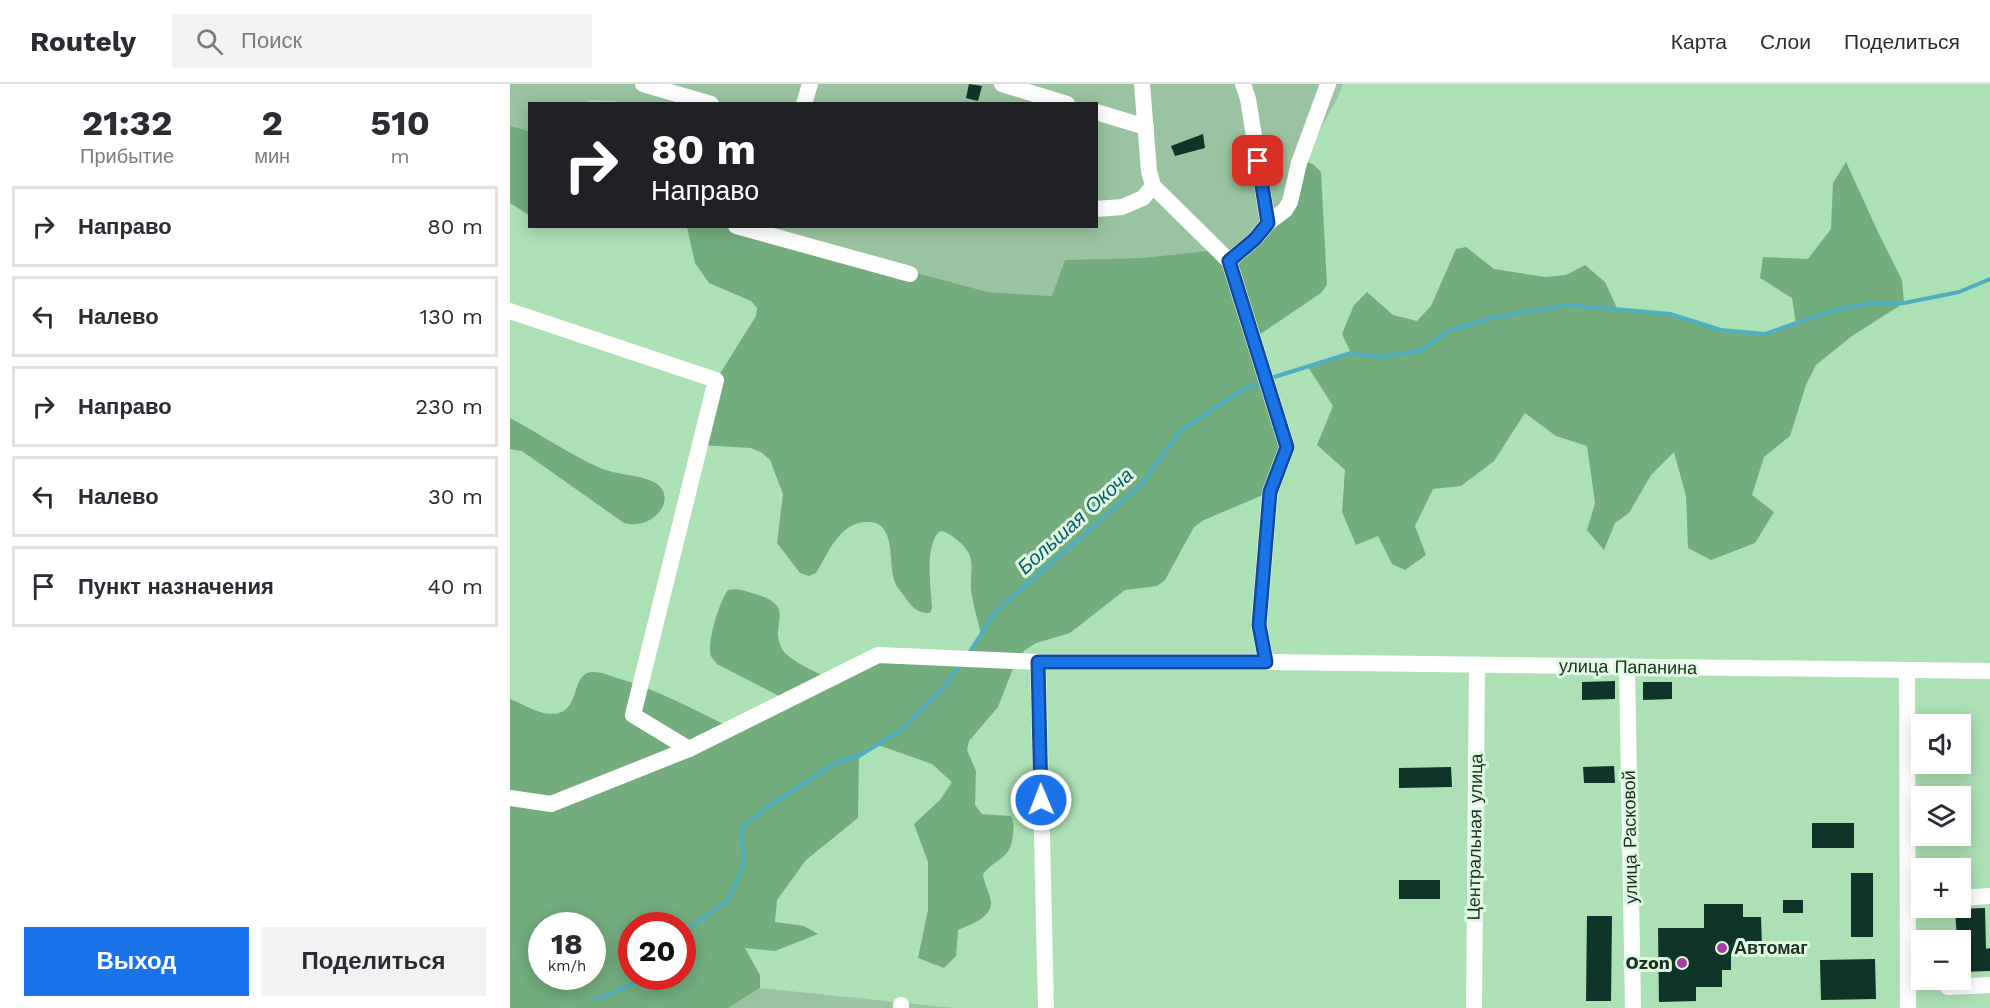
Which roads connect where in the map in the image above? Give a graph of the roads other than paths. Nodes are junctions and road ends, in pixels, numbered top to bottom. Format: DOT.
graph roads {
  1 [pos="643,84"];
  2 [pos="810,84"];
  3 [pos="1002,84"];
  4 [pos="1142,84"];
  5 [pos="1243,84"];
  6 [pos="1328,84"];
  7 [pos="704,102"];
  8 [pos="805,102"];
  9 [pos="1060,102"];
  10 [pos="1098,113"];
  11 [pos="1146,127"];
  12 [pos="1153,186"];
  13 [pos="1098,209"];
  14 [pos="1268,223"];
  15 [pos="751,228"];
  16 [pos="773,231"];
  17 [pos="1229,261"];
  18 [pos="910,274"];
  19 [pos="510,311"];
  20 [pos="1038,662"];
  21 [pos="1266,662"];
  22 [pos="1477,666"];
  23 [pos="1627,666"];
  24 [pos="1907,671"];
  25 [pos="1990,671"];
  26 [pos="689,749"];
  27 [pos="510,798"];
  28 [pos="1913,858"];
  29 [pos="1990,896"];
  30 [pos="1971,897"];
  31 [pos="1914,918"];
  32 [pos="1990,985"];
  33 [pos="1971,986"];
  34 [pos="1046,1008"];
  35 [pos="1474,1008"];
  36 [pos="1633,1008"];
  37 [pos="1908,1008"];
  1 -- 7 [label="street"];
  2 -- 8 [label="street"];
  3 -- 9 [label="street"];
  4 -- 11 [label="street"];
  5 -- 14 [label="street"];
  6 -- 14 [label="street"];
  10 -- 11 [label="street"];
  11 -- 12 [label="street"];
  12 -- 13 [label="street"];
  12 -- 17 [label="street"];
  14 -- 17 [label="street"];
  15 -- 16 [label="street"];
  16 -- 18 [label="street"];
  17 -- 21 [label="street"];
  19 -- 26 [label="street"];
  20 -- 21 [label="street, улица Папанина"];
  20 -- 26 [label="street, улица Папанина"];
  20 -- 34 [label="street"];
  21 -- 22 [label="street, улица Папанина"];
  22 -- 23 [label="street, улица Папанина"];
  22 -- 35 [label="street, Центральная улица"];
  23 -- 24 [label="street, улица Папанина"];
  23 -- 36 [label="street, улица Расковой"];
  24 -- 25 [label="street, улица Папанина"];
  24 -- 28 [label="street"];
  26 -- 27 [label="street, улица Папанина"];
  29 -- 30 [label="street"];
  31 -- 37 [label="street"];
  32 -- 33 [label="street"];
}
